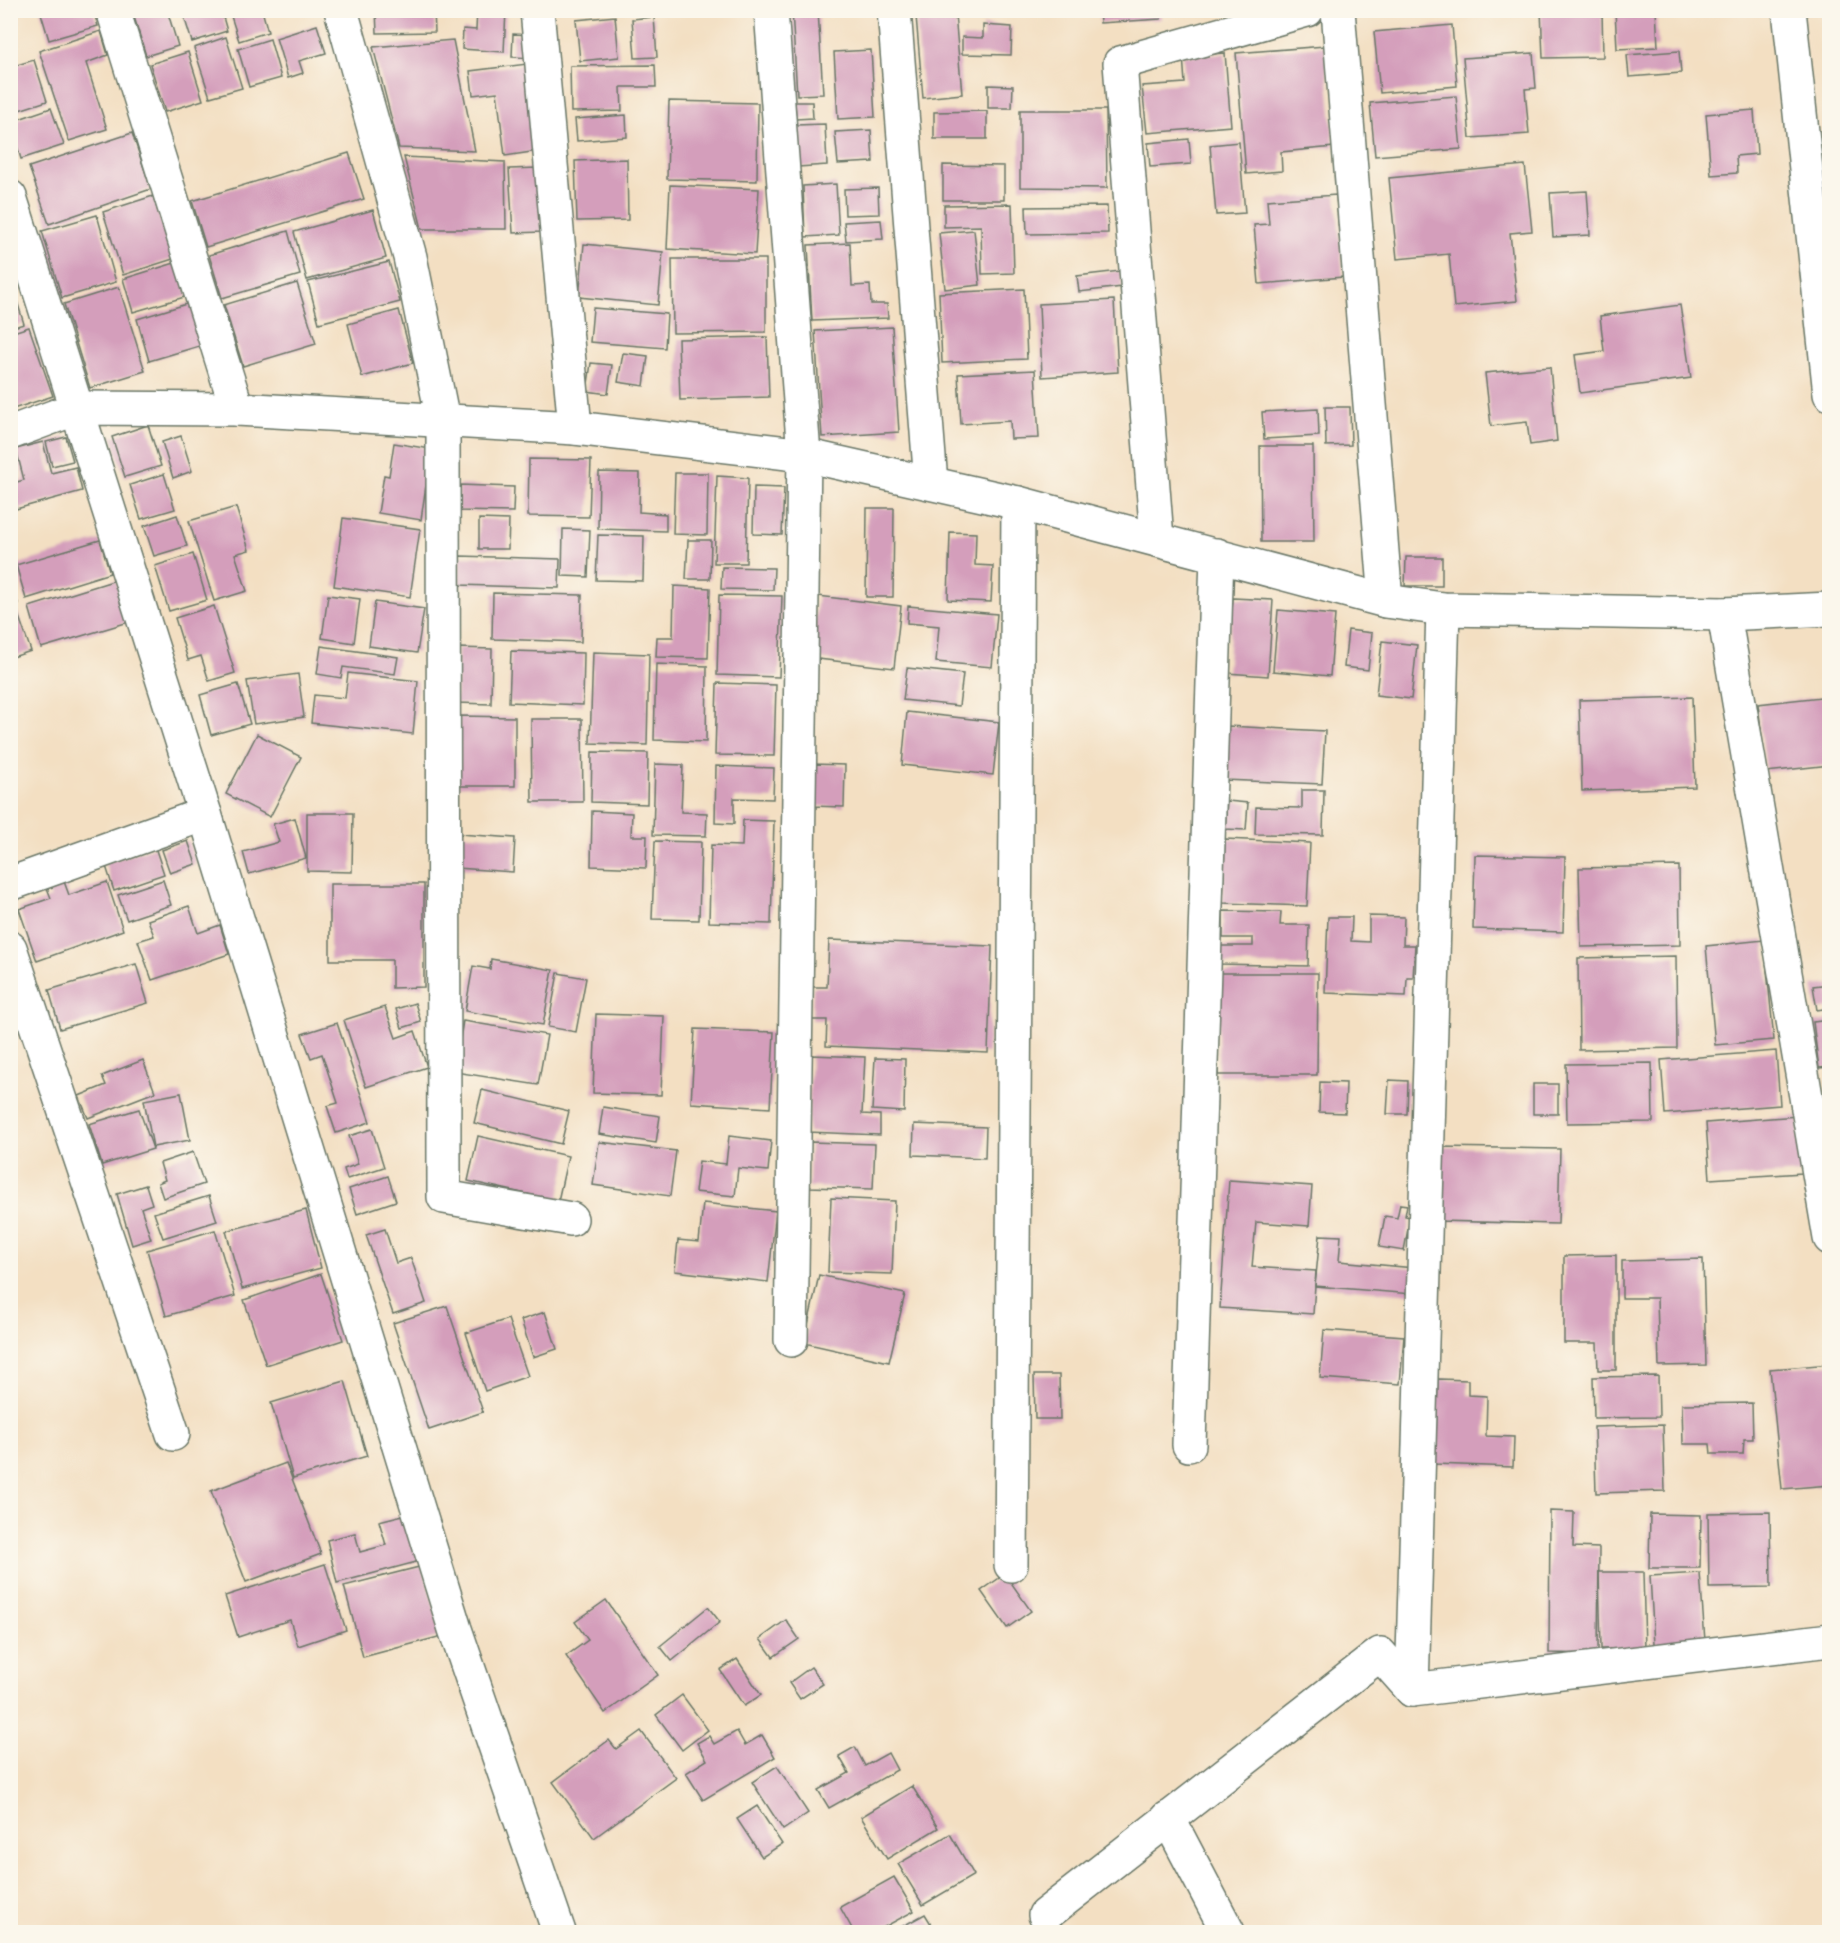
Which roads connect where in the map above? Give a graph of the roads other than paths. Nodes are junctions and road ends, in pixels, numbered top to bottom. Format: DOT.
graph roads {
  1 [pos="113,10"];
  2 [pos="341,10"];
  3 [pos="537,10"];
  4 [pos="771,10"];
  5 [pos="894,10"];
  6 [pos="1307,10"];
  7 [pos="1338,10"];
  8 [pos="1789,10"];
  9 [pos="10,197"];
  10 [pos="1830,394"];
  11 [pos="76,408"];
  12 [pos="237,409"];
  13 [pos="443,420"];
  14 [pos="575,428"];
  15 [pos="10,433"];
  16 [pos="804,455"];
  17 [pos="931,483"];
  18 [pos="1018,502"];
  19 [pos="1157,539"];
  20 [pos="1217,555"];
  21 [pos="1386,601"];
  22 [pos="1443,609"];
  23 [pos="1830,609"];
  24 [pos="1724,615"];
  25 [pos="205,813"];
  26 [pos="10,884"];
  27 [pos="10,948"];
  28 [pos="571,1219"];
  29 [pos="1830,1238"];
  30 [pos="791,1340"];
  31 [pos="173,1434"];
  32 [pos="1189,1445"];
  33 [pos="1011,1565"];
  34 [pos="1830,1640"];
  35 [pos="1412,1690"];
  36 [pos="1168,1818"];
  37 [pos="1045,1915"];
  38 [pos="559,1932"];
  39 [pos="1228,1932"];
  1 -- 12 [label="street"];
  2 -- 13 [label="street"];
  3 -- 14 [label="street"];
  4 -- 16 [label="street"];
  5 -- 17 [label="street"];
  6 -- 19 [label="street"];
  7 -- 21 [label="street"];
  8 -- 10 [label="street"];
  9 -- 11 [label="street"];
  11 -- 12 [label="street"];
  11 -- 15 [label="street"];
  11 -- 25 [label="street"];
  12 -- 13 [label="street"];
  13 -- 14 [label="street"];
  13 -- 28 [label="street"];
  14 -- 16 [label="street"];
  16 -- 17 [label="street"];
  16 -- 30 [label="street"];
  17 -- 18 [label="street"];
  18 -- 19 [label="street"];
  18 -- 33 [label="street"];
  19 -- 20 [label="street"];
  20 -- 21 [label="street"];
  20 -- 32 [label="street"];
  21 -- 22 [label="street"];
  22 -- 24 [label="street"];
  22 -- 35 [label="street"];
  23 -- 24 [label="street"];
  24 -- 29 [label="street"];
  25 -- 26 [label="street"];
  25 -- 38 [label="street"];
  27 -- 31 [label="street"];
  34 -- 35 [label="street"];
  35 -- 36 [label="street"];
  36 -- 37 [label="street"];
  36 -- 39 [label="street"];
}
